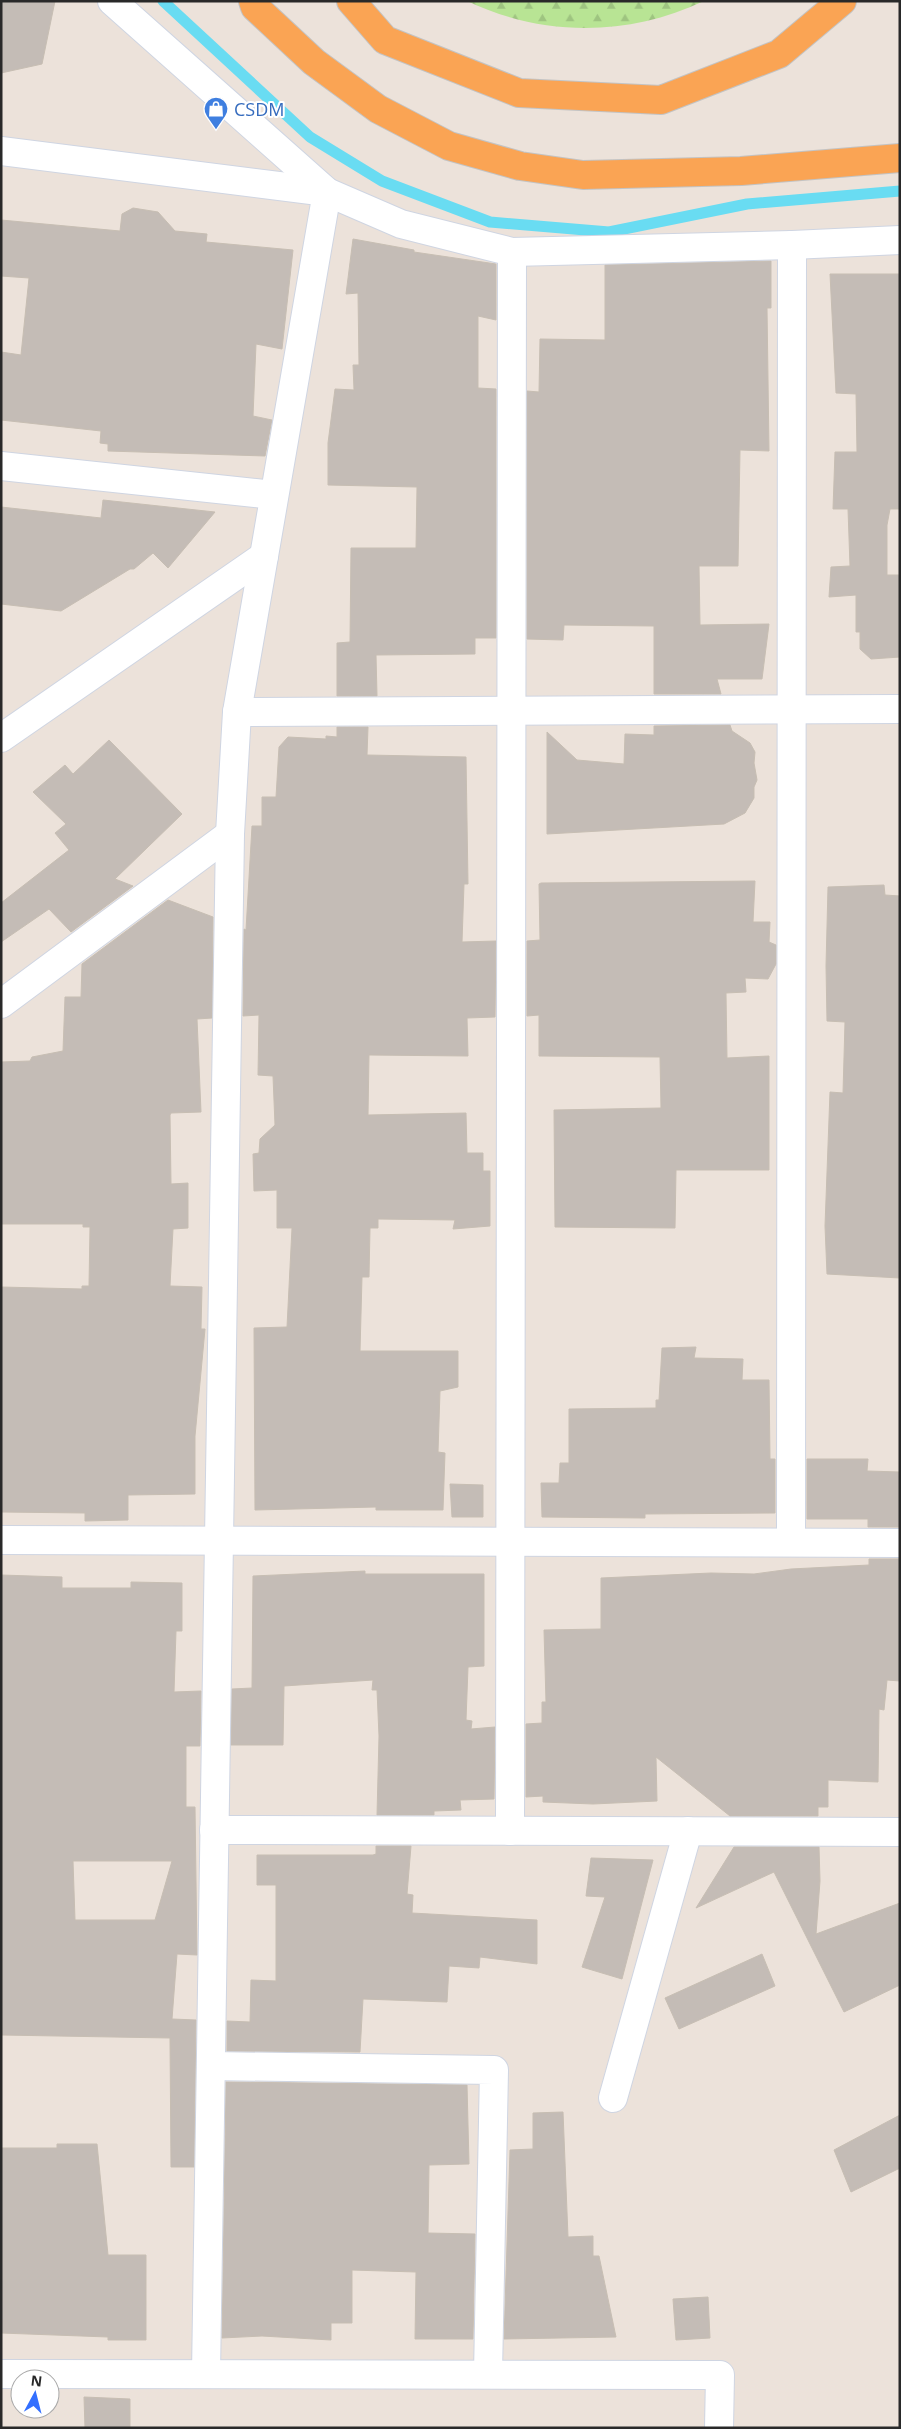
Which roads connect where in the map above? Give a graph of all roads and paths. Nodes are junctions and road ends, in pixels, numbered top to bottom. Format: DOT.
graph roads {
  1 [pos="112,1"];
  2 [pos="351,1"];
  3 [pos="842,1"];
  4 [pos="252,3"];
  5 [pos="1,151"];
  6 [pos="900,158"];
  7 [pos="327,192"];
  8 [pos="900,240"];
  9 [pos="792,245"];
  10 [pos="512,252"];
  11 [pos="1,466"];
  12 [pos="274,495"];
  13 [pos="264,556"];
  14 [pos="900,709"];
  15 [pos="792,710"];
  16 [pos="237,712"];
  17 [pos="511,712"];
  18 [pos="1,738"];
  19 [pos="230,834"];
  20 [pos="1,1004"];
  21 [pos="1,1540"];
  22 [pos="219,1540"];
  23 [pos="511,1541"];
  24 [pos="791,1542"];
  25 [pos="900,1542"];
  26 [pos="214,1830"];
  27 [pos="510,1831"];
  28 [pos="688,1831"];
  29 [pos="900,1832"];
  30 [pos="211,2066"];
  31 [pos="613,2098"];
  32 [pos="1,2374"];
  33 [pos="206,2374"];
  34 [pos="488,2374"];
  35 [pos="719,2428"];
  1 -- 7 [label="street"];
  2 -- 3 [label="highway"];
  4 -- 6 [label="highway"];
  5 -- 7 [label="street"];
  7 -- 10 [label="street"];
  7 -- 12 [label="street"];
  8 -- 9 [label="street"];
  9 -- 10 [label="street"];
  9 -- 15 [label="street"];
  10 -- 17 [label="street"];
  11 -- 12 [label="street"];
  12 -- 13 [label="street"];
  13 -- 16 [label="street"];
  13 -- 18 [label="street"];
  14 -- 15 [label="street"];
  15 -- 17 [label="street"];
  15 -- 24 [label="street"];
  16 -- 17 [label="street"];
  16 -- 19 [label="street"];
  17 -- 23 [label="street"];
  19 -- 20 [label="street"];
  19 -- 22 [label="street"];
  21 -- 22 [label="street"];
  22 -- 23 [label="street"];
  22 -- 26 [label="street"];
  23 -- 24 [label="street"];
  23 -- 27 [label="street"];
  24 -- 25 [label="street"];
  26 -- 27 [label="street"];
  26 -- 30 [label="street"];
  27 -- 28 [label="street"];
  28 -- 29 [label="street"];
  28 -- 31 [label="street"];
  30 -- 33 [label="street"];
  30 -- 34 [label="street"];
  32 -- 33 [label="street"];
  33 -- 34 [label="street"];
  34 -- 35 [label="street"];
}
